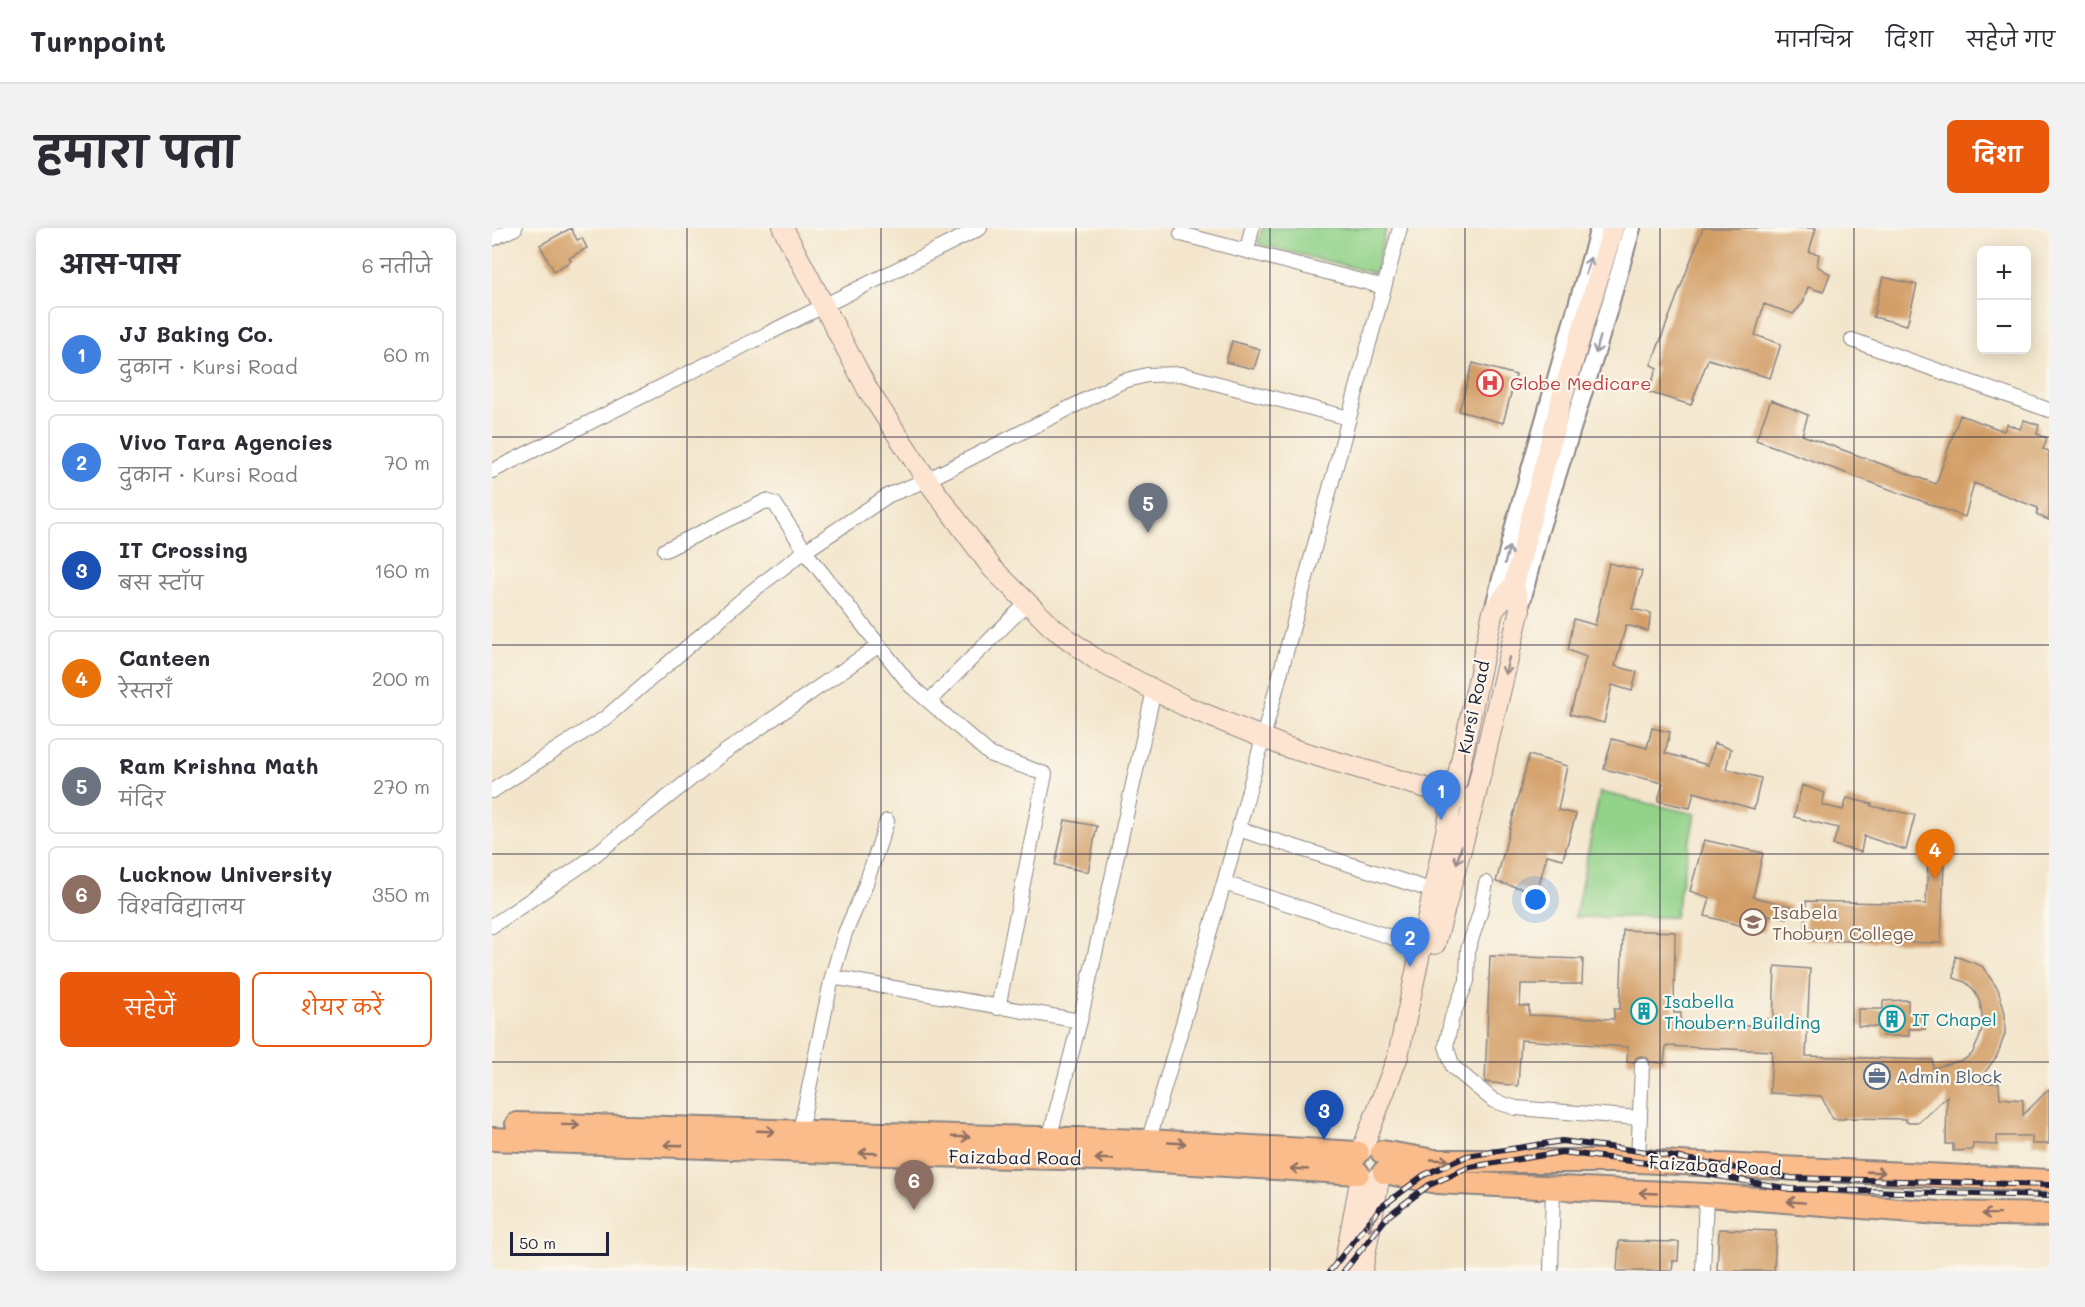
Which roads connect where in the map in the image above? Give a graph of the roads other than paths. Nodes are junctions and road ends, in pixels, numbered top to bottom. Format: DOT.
graph roads {
  1 [pos="515,228"];
  2 [pos="783,228"];
  3 [pos="980,228"];
  4 [pos="1252,228"];
  5 [pos="1400,228"];
  6 [pos="1599,228"];
  7 [pos="1613,228"];
  8 [pos="1632,228"];
  9 [pos="1181,234"];
  10 [pos="492,239"];
  11 [pos="1247,251"];
  12 [pos="1384,287"];
  13 [pos="823,306"];
  14 [pos="1852,340"];
  15 [pos="2049,410"];
  16 [pos="1348,418"];
  17 [pos="492,471"];
  18 [pos="927,480"];
  19 [pos="665,550"];
  20 [pos="805,551"];
  21 [pos="1514,584"];
  22 [pos="1027,603"];
  23 [pos="1520,609"];
  24 [pos="1493,611"];
  25 [pos="878,646"];
  26 [pos="1154,690"];
  27 [pos="929,701"];
  28 [pos="1262,738"];
  29 [pos="492,791"];
  30 [pos="1454,796"];
  31 [pos="1474,802"];
  32 [pos="887,821"];
  33 [pos="1238,829"];
  34 [pos="1224,883"];
  35 [pos="1486,883"];
  36 [pos="1434,891"];
  37 [pos="492,926"];
  38 [pos="1422,947"];
  39 [pos="832,977"];
  40 [pos="998,1008"];
  41 [pos="1080,1021"];
  42 [pos="1642,1065"];
  43 [pos="1639,1118"];
  44 [pos="492,1123"];
  45 [pos="492,1139"];
  46 [pos="799,1141"];
  47 [pos="1047,1148"];
  48 [pos="1146,1151"];
  49 [pos="1638,1161"];
  50 [pos="1370,1162"];
  51 [pos="2049,1181"];
  52 [pos="1553,1188"];
  53 [pos="1706,1195"];
  54 [pos="2049,1215"];
  55 [pos="1343,1271"];
  56 [pos="1362,1271"];
  57 [pos="1551,1271"];
  58 [pos="1703,1271"];
  1 -- 10 [label="street"];
  2 -- 13 [label="main road"];
  3 -- 13 [label="street"];
  4 -- 11 [label="street"];
  5 -- 12 [label="street"];
  24 -- 6 [label="street, one-way"];
  7 -- 21 [label="main road, Kursi Road"];
  8 -- 23 [label="street, one-way"];
  9 -- 11 [label="street"];
  11 -- 12 [label="street"];
  12 -- 16 [label="street"];
  13 -- 17 [label="street"];
  13 -- 18 [label="main road"];
  14 -- 15 [label="street"];
  16 -- 18 [label="street"];
  16 -- 28 [label="street"];
  18 -- 20 [label="street"];
  18 -- 22 [label="main road"];
  19 -- 20 [label="street"];
  20 -- 25 [label="street"];
  20 -- 29 [label="street"];
  21 -- 23 [label="main road, Kursi Road"];
  21 -- 24 [label="main road, Kursi Road"];
  22 -- 26 [label="main road"];
  22 -- 27 [label="street"];
  23 -- 31 [label="main road, Kursi Road, one-way"];
  24 -- 30 [label="main road, Kursi Road"];
  25 -- 27 [label="street"];
  25 -- 37 [label="street"];
  26 -- 28 [label="main road"];
  26 -- 41 [label="street"];
  27 -- 40 [label="street"];
  28 -- 30 [label="main road"];
  28 -- 33 [label="street"];
  30 -- 31 [label="main road"];
  30 -- 36 [label="main road, Kursi Road"];
  31 -- 50 [label="main road, Kursi Road, one-way"];
  32 -- 39 [label="street"];
  33 -- 34 [label="street"];
  33 -- 36 [label="street"];
  34 -- 38 [label="street"];
  34 -- 48 [label="street"];
  35 -- 43 [label="street"];
  36 -- 38 [label="main road, Kursi Road"];
  38 -- 50 [label="main road, Kursi Road"];
  39 -- 40 [label="street"];
  39 -- 46 [label="street"];
  40 -- 41 [label="street"];
  41 -- 47 [label="street"];
  42 -- 43 [label="street"];
  43 -- 49 [label="street"];
  44 -- 46 [label="main road, Faizabad Road, one-way"];
  46 -- 45 [label="main road, Faizabad Road, one-way"];
  46 -- 47 [label="main road, Faizabad Road"];
  47 -- 48 [label="main road, Faizabad Road"];
  48 -- 50 [label="main road, Faizabad Road"];
  50 -- 49 [label="main road, Faizabad Road, one-way"];
  49 -- 51 [label="main road, Faizabad Road, one-way"];
  50 -- 52 [label="main road, Faizabad Road"];
  50 -- 55 [label="main road"];
  50 -- 56 [label="main road, one-way"];
  53 -- 52 [label="main road, Faizabad Road, one-way"];
  52 -- 57 [label="street"];
  54 -- 53 [label="main road, Faizabad Road, one-way"];
  53 -- 58 [label="street"];
}
